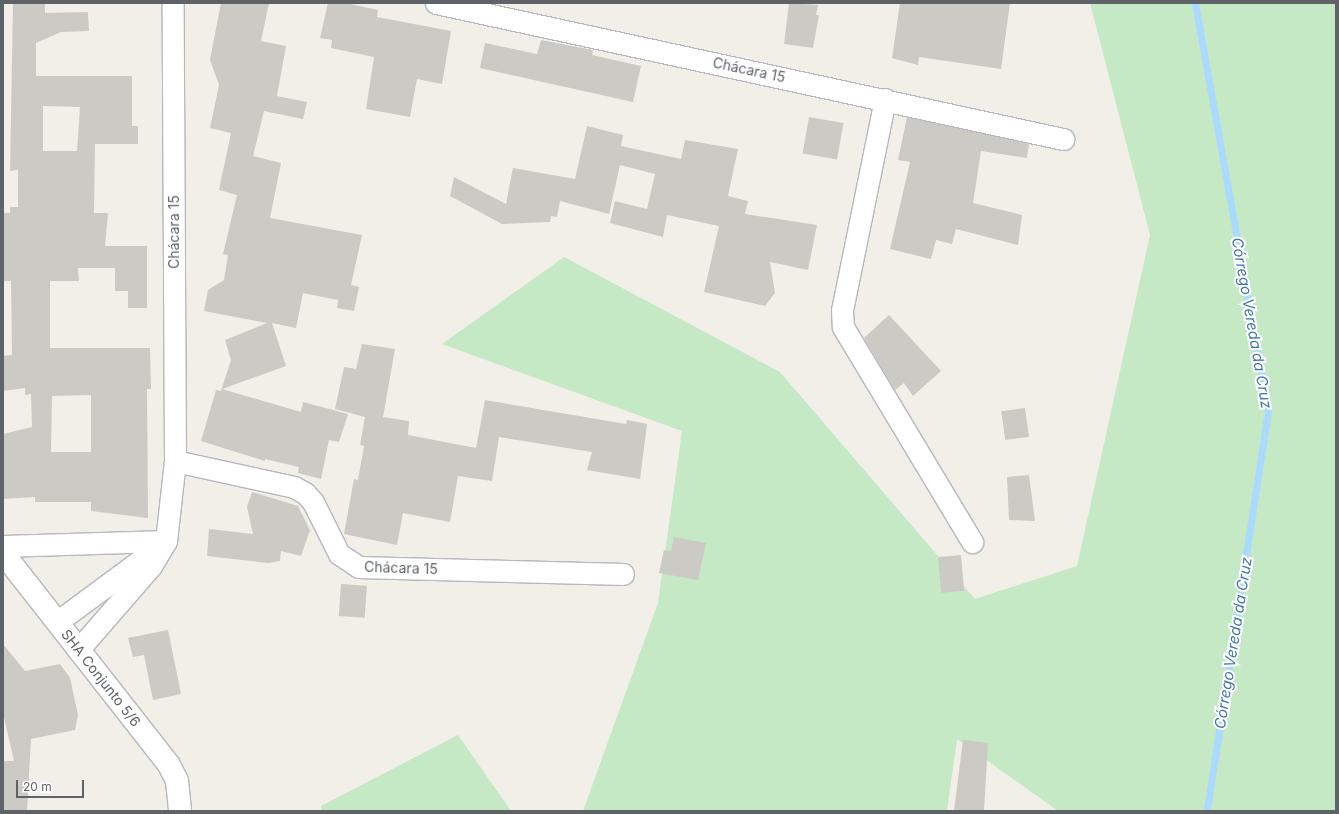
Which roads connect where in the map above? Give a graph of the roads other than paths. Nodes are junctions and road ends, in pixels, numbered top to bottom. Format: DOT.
graph roads {
  1 [pos="173,3"];
  2 [pos="436,3"];
  3 [pos="885,99"];
  4 [pos="1063,139"];
  5 [pos="175,461"];
  6 [pos="166,541"];
  7 [pos="972,542"];
  8 [pos="3,546"];
  9 [pos="3,553"];
  10 [pos="623,574"];
  11 [pos="57,622"];
  12 [pos="78,650"];
  13 [pos="180,811"];
  1 -- 5 [label="street, Chácara 15"];
  2 -- 3 [label="street, Chácara 15"];
  3 -- 4 [label="street, Chácara 15"];
  3 -- 7 [label="street"];
  5 -- 6 [label="street, Chácara 15"];
  5 -- 10 [label="street, Chácara 15"];
  6 -- 8 [label="street"];
  6 -- 11 [label="street"];
  6 -- 12 [label="street, Chácara 15"];
  9 -- 11 [label="street, SHA Conjunto 5/6"];
  11 -- 12 [label="street, SHA Conjunto 5/6"];
  12 -- 13 [label="street, SHA Conjunto 5/6"];
}
